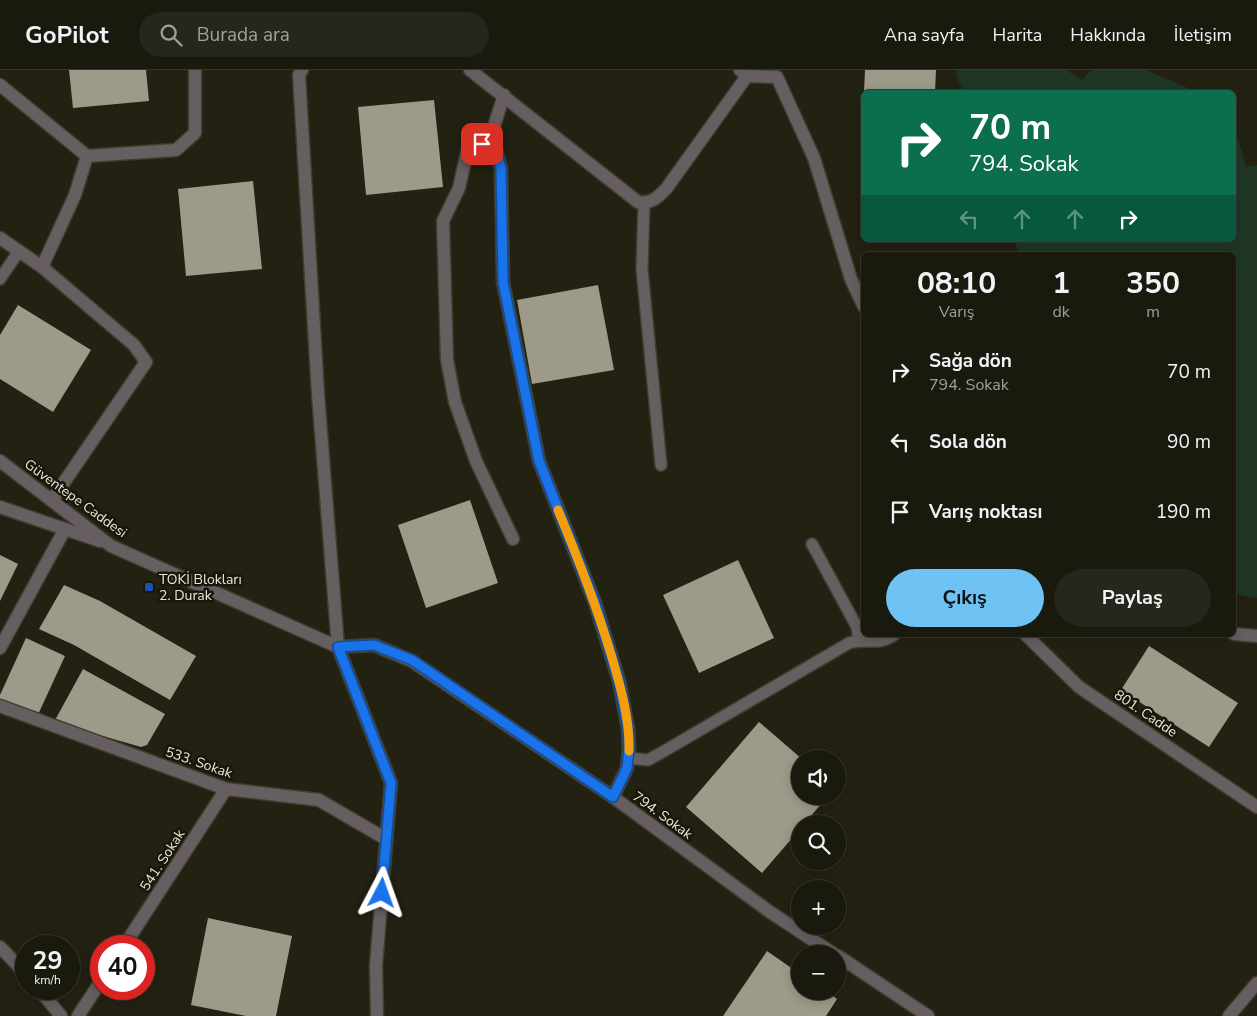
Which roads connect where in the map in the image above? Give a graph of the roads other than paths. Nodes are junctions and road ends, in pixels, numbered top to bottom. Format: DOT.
graph roads {
  1 [pos="195,70"];
  2 [pos="470,70"];
  3 [pos="298,72"];
  4 [pos="744,73"];
  5 [pos="779,73"];
  6 [pos="0,85"];
  7 [pos="504,95"];
  8 [pos="488,144"];
  9 [pos="87,156"];
  10 [pos="644,203"];
  11 [pos="0,238"];
  12 [pos="18,251"];
  13 [pos="42,267"];
  14 [pos="0,279"];
  15 [pos="861,301"];
  16 [pos="0,461"];
  17 [pos="661,465"];
  18 [pos="52,500"];
  19 [pos="0,507"];
  20 [pos="65,530"];
  21 [pos="513,539"];
  22 [pos="812,544"];
  23 [pos="111,546"];
  24 [pos="1236,634"];
  25 [pos="1257,636"];
  26 [pos="891,637"];
  27 [pos="1028,637"];
  28 [pos="859,641"];
  29 [pos="338,647"];
  30 [pos="0,648"];
  31 [pos="0,706"];
  32 [pos="628,758"];
  33 [pos="226,789"];
  34 [pos="613,797"];
  35 [pos="1257,807"];
  36 [pos="386,839"];
  37 [pos="131,935"];
  38 [pos="820,945"];
  39 [pos="0,947"];
  40 [pos="846,961"];
  41 [pos="15,963"];
  42 [pos="1257,983"];
  43 [pos="90,998"];
  44 [pos="48,1000"];
  45 [pos="61,1016"];
  46 [pos="78,1016"];
  47 [pos="377,1016"];
  48 [pos="928,1016"];
  49 [pos="1229,1016"];
  1 -- 9 [label="street"];
  2 -- 7 [label="street"];
  3 -- 29 [label="street"];
  4 -- 5 [label="street"];
  4 -- 10 [label="street"];
  5 -- 15 [label="street"];
  6 -- 9 [label="street"];
  7 -- 8 [label="street"];
  7 -- 10 [label="street"];
  8 -- 21 [label="street"];
  8 -- 32 [label="street"];
  9 -- 13 [label="street"];
  10 -- 17 [label="lane"];
  11 -- 12 [label="street"];
  12 -- 13 [label="street"];
  12 -- 14 [label="lane"];
  13 -- 18 [label="street"];
  16 -- 18 [label="street, Güventepe Caddesi"];
  18 -- 23 [label="street, Güventepe Caddesi"];
  19 -- 20 [label="street"];
  20 -- 23 [label="street"];
  20 -- 30 [label="street"];
  22 -- 28 [label="lane"];
  23 -- 29 [label="street, Güventepe Caddesi"];
  24 -- 25 [label="street"];
  26 -- 28 [label="lane"];
  27 -- 35 [label="street, 801. Cadde"];
  28 -- 32 [label="lane"];
  29 -- 34 [label="street, 794. Sokak"];
  29 -- 36 [label="street"];
  31 -- 33 [label="street, 533. Sokak"];
  32 -- 34 [label="street"];
  33 -- 36 [label="street, 533. Sokak"];
  33 -- 37 [label="street, 541. Sokak"];
  34 -- 38 [label="street, 794. Sokak"];
  36 -- 47 [label="street"];
  39 -- 41 [label="street"];
  40 -- 48 [label="street"];
  42 -- 49 [label="street"];
  43 -- 46 [label="street"];
  44 -- 45 [label="street"];
}
